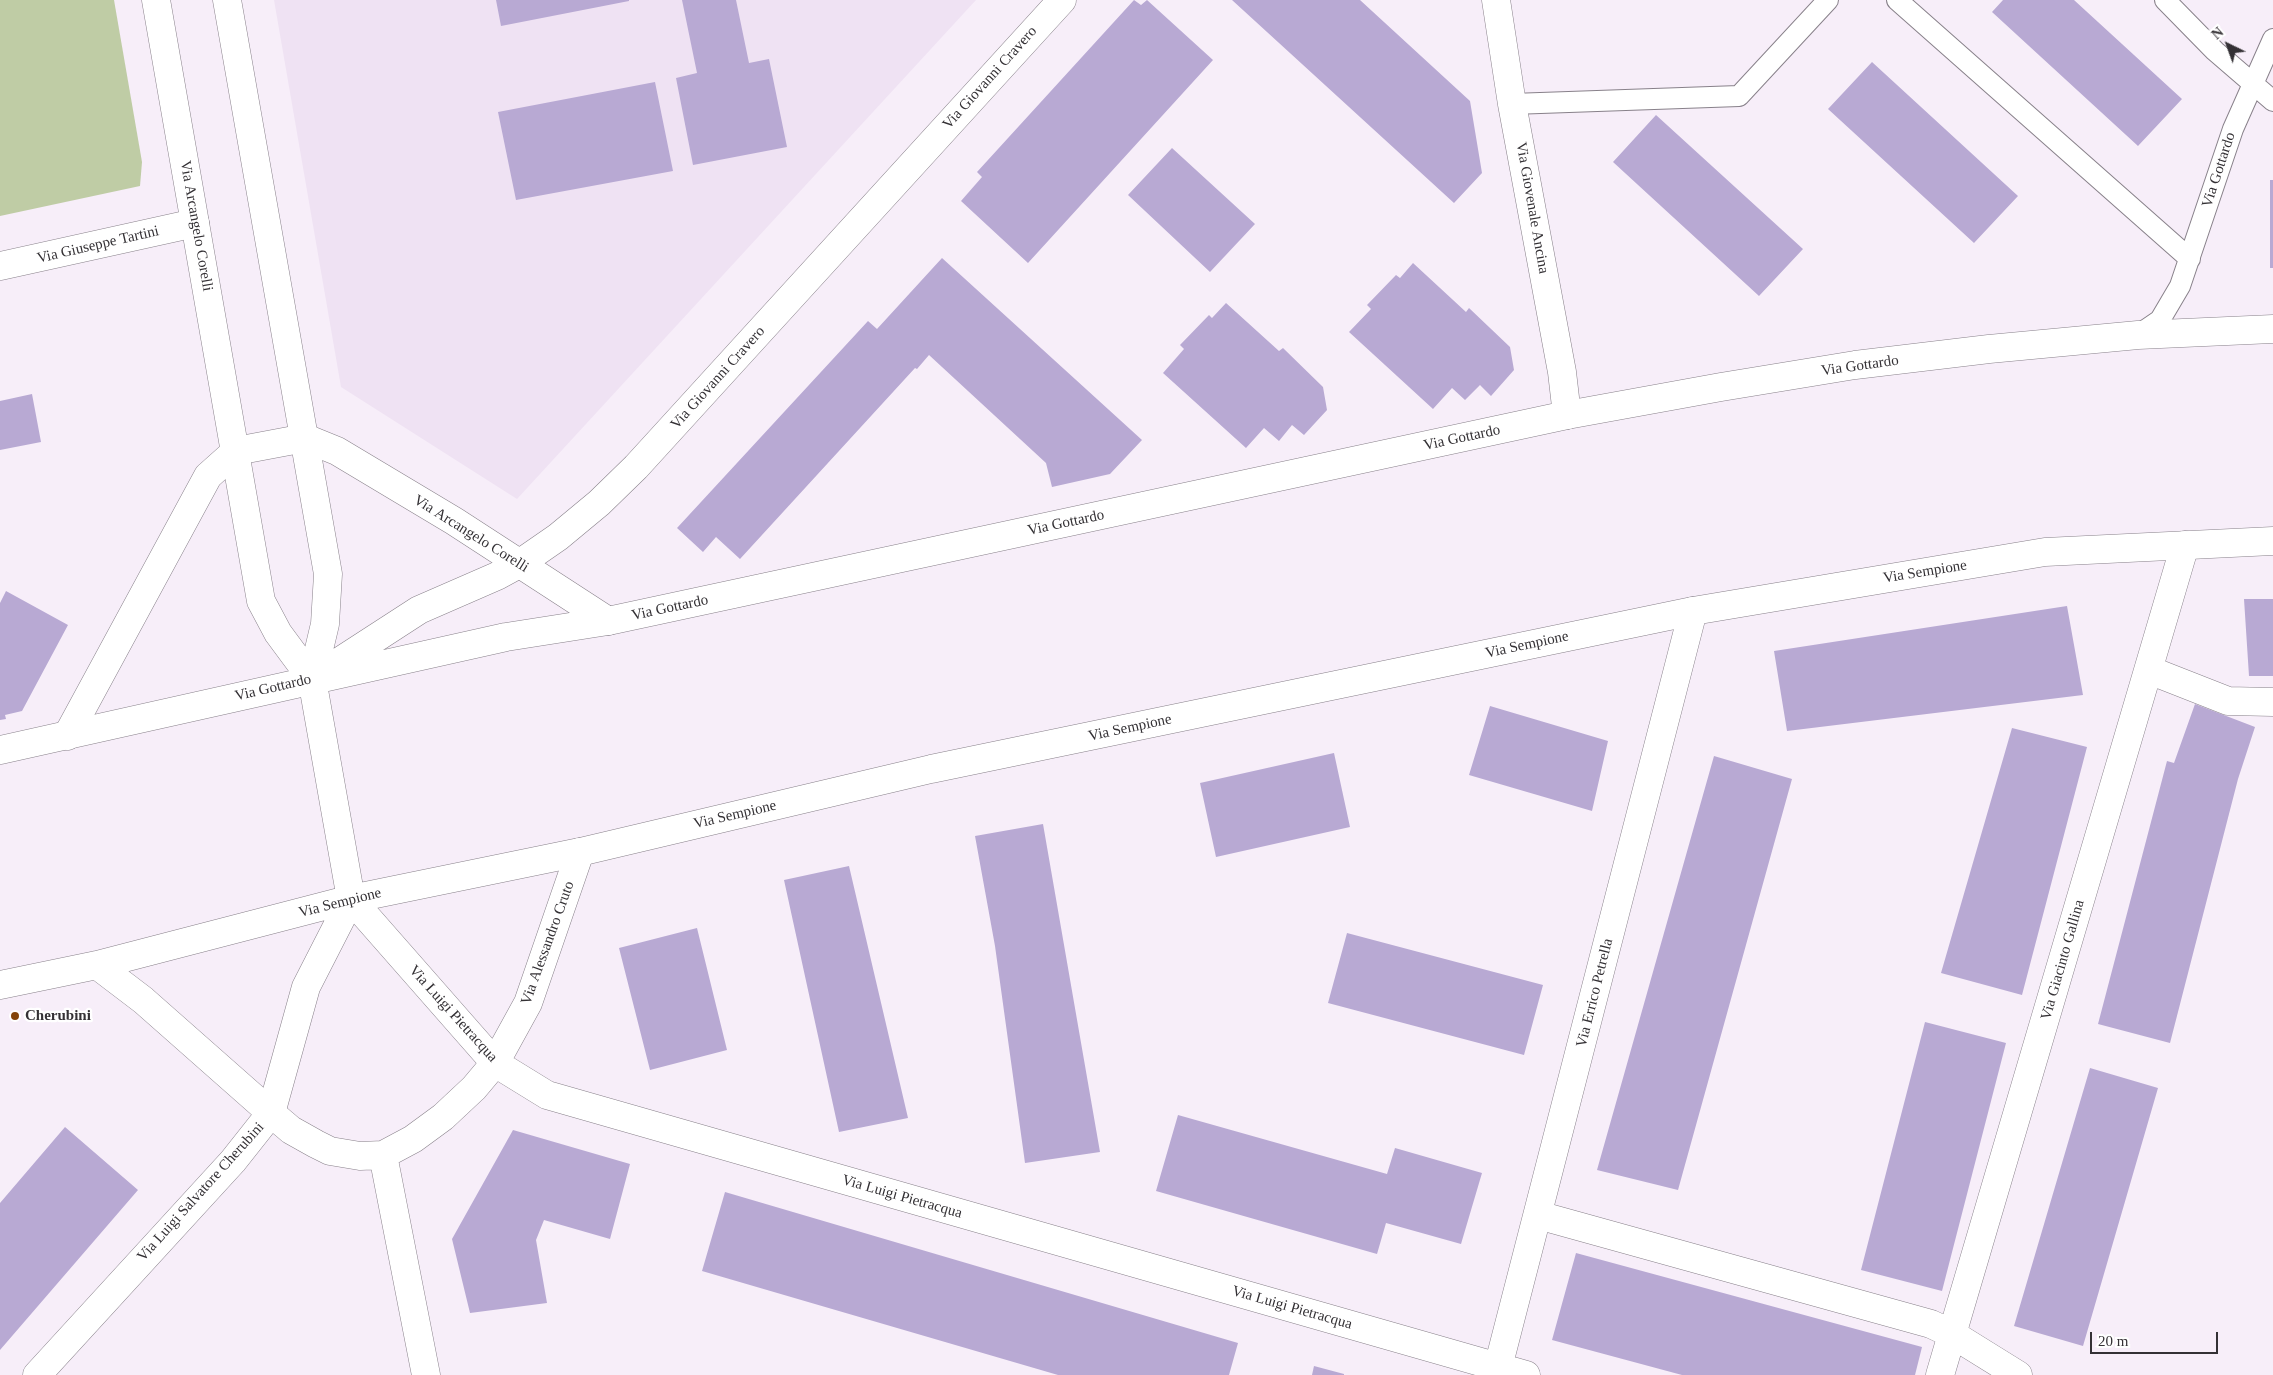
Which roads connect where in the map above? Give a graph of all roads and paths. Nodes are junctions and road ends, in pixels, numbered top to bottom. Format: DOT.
graph roads {
  1 [pos="156,0"];
  2 [pos="227,0"];
  3 [pos="1062,0"];
  4 [pos="1496,0"];
  5 [pos="1828,0"];
  6 [pos="1897,0"];
  7 [pos="2165,0"];
  8 [pos="2273,39"];
  9 [pos="2252,83"];
  10 [pos="2273,101"];
  11 [pos="1512,104"];
  12 [pos="196,224"];
  13 [pos="2190,259"];
  14 [pos="0,266"];
  15 [pos="2273,329"];
  16 [pos="2138,335"];
  17 [pos="1567,415"];
  18 [pos="305,438"];
  19 [pos="236,451"];
  20 [pos="2273,541"];
  21 [pos="2185,546"];
  22 [pos="519,564"];
  23 [pos="1693,611"];
  24 [pos="608,621"];
  25 [pos="2149,670"];
  26 [pos="312,679"];
  27 [pos="2273,702"];
  28 [pos="67,736"];
  29 [pos="0,750"];
  30 [pos="580,852"];
  31 [pos="351,899"];
  32 [pos="97,965"];
  33 [pos="0,985"];
  34 [pos="495,1063"];
  35 [pos="271,1113"];
  36 [pos="383,1155"];
  37 [pos="1538,1215"];
  38 [pos="1952,1334"];
  39 [pos="1497,1371"];
  40 [pos="37,1375"];
  41 [pos="426,1375"];
  42 [pos="1526,1375"];
  43 [pos="1940,1375"];
  44 [pos="2018,1375"];
  1 -- 12 [label="street, Via Arcangelo Corelli"];
  2 -- 18 [label="street, Via Arcangelo Corelli"];
  3 -- 22 [label="street, Via Giovanni Cravero"];
  4 -- 11 [label="street, Via Giovenale Ancina"];
  5 -- 11 [label="lane"];
  6 -- 13 [label="lane"];
  7 -- 9 [label="lane"];
  8 -- 9 [label="lane, Via Gottardo"];
  9 -- 10 [label="lane"];
  9 -- 13 [label="lane, Via Gottardo"];
  11 -- 17 [label="street, Via Giovenale Ancina"];
  12 -- 14 [label="street, Via Giuseppe Tartini"];
  12 -- 19 [label="street, Via Arcangelo Corelli"];
  13 -- 16 [label="lane, Via Gottardo"];
  15 -- 16 [label="street, Via Gottardo"];
  16 -- 17 [label="street, Via Gottardo"];
  17 -- 24 [label="street, Via Gottardo"];
  18 -- 19 [label="street"];
  18 -- 22 [label="street, Via Arcangelo Corelli"];
  18 -- 26 [label="street, Via Arcangelo Corelli"];
  19 -- 26 [label="street, Via Arcangelo Corelli"];
  19 -- 28 [label="street"];
  20 -- 21 [label="street, Via Sempione"];
  21 -- 23 [label="street, Via Sempione"];
  21 -- 25 [label="street, Via Giacinto Gallina"];
  22 -- 24 [label="street, Via Arcangelo Corelli"];
  22 -- 26 [label="street, Via Giovanni Cravero"];
  23 -- 30 [label="street, Via Sempione"];
  23 -- 37 [label="street, Via Errico Petrella"];
  24 -- 26 [label="street, Via Gottardo"];
  25 -- 27 [label="street"];
  25 -- 38 [label="street, Via Giacinto Gallina"];
  26 -- 28 [label="street, Via Gottardo"];
  26 -- 31 [label="street, Via Arcangelo Corelli"];
  28 -- 29 [label="street, Via Gottardo"];
  30 -- 31 [label="street, Via Sempione"];
  30 -- 34 [label="street, Via Alessandro Cruto"];
  31 -- 32 [label="street, Via Sempione"];
  31 -- 34 [label="street, Via Luigi Pietracqua"];
  31 -- 35 [label="street, Via Luigi Salvatore Cherubini"];
  32 -- 33 [label="street, Via Sempione"];
  32 -- 35 [label="street, Via Alessandro Cruto"];
  34 -- 36 [label="street, Via Alessandro Cruto"];
  34 -- 39 [label="street, Via Luigi Pietracqua"];
  35 -- 36 [label="street, Via Alessandro Cruto"];
  35 -- 40 [label="street, Via Luigi Salvatore Cherubini"];
  36 -- 41 [label="street"];
  37 -- 38 [label="street"];
  37 -- 39 [label="street, Via Errico Petrella"];
  38 -- 43 [label="street, Via Giacinto Gallina"];
  38 -- 44 [label="street"];
  39 -- 42 [label="street, Via Luigi Pietracqua"];
}
